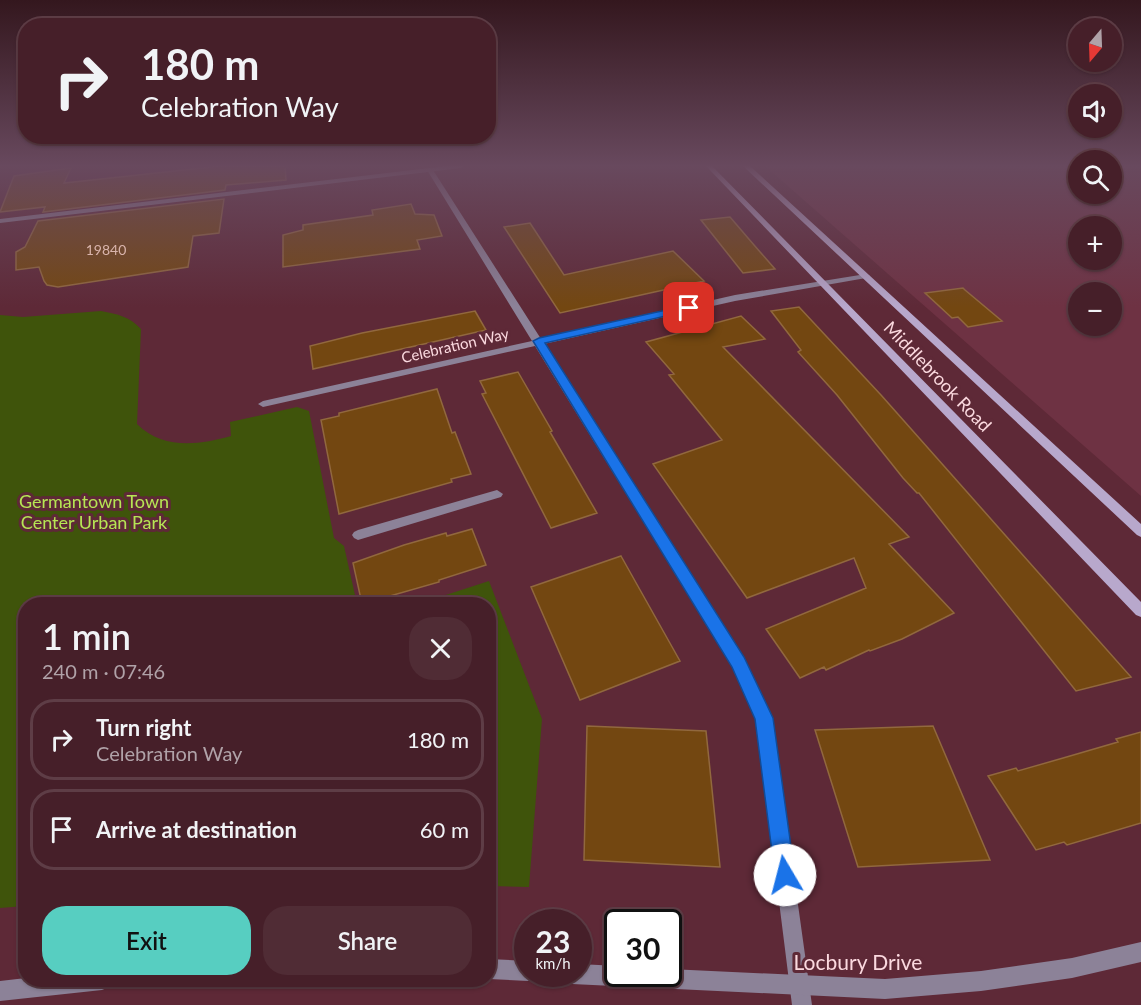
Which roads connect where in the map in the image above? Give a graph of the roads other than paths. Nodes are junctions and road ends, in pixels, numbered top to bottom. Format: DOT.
graph roads {
  1 [pos="68,213"];
  2 [pos="457,213"];
  3 [pos="755,213"];
  4 [pos="797,213"];
  5 [pos="0,221"];
  6 [pos="866,276"];
  7 [pos="823,283"];
  8 [pos="539,341"];
  9 [pos="263,404"];
  10 [pos="497,494"];
  11 [pos="1141,532"];
  12 [pos="358,535"];
  13 [pos="1141,611"];
  14 [pos="1141,952"];
  15 [pos="496,969"];
  16 [pos="514,970"];
  17 [pos="592,976"];
  18 [pos="37,987"];
  19 [pos="0,991"];
  20 [pos="800,995"];
  1 -- 5 [label="street"];
  2 -- 8 [label="street"];
  3 -- 7 [label="main road, Middlebrook Road"];
  4 -- 6 [label="main road, Middlebrook Road"];
  6 -- 7 [label="street, Celebration Way"];
  6 -- 11 [label="main road, Middlebrook Road"];
  7 -- 8 [label="street, Celebration Way"];
  7 -- 13 [label="main road, Middlebrook Road"];
  8 -- 9 [label="street, Celebration Way"];
  8 -- 20 [label="street"];
  10 -- 12 [label="street"];
  14 -- 20 [label="street, Locbury Drive"];
  15 -- 16 [label="street"];
  17 -- 20 [label="street, Locbury Drive"];
  18 -- 19 [label="street"];
}
